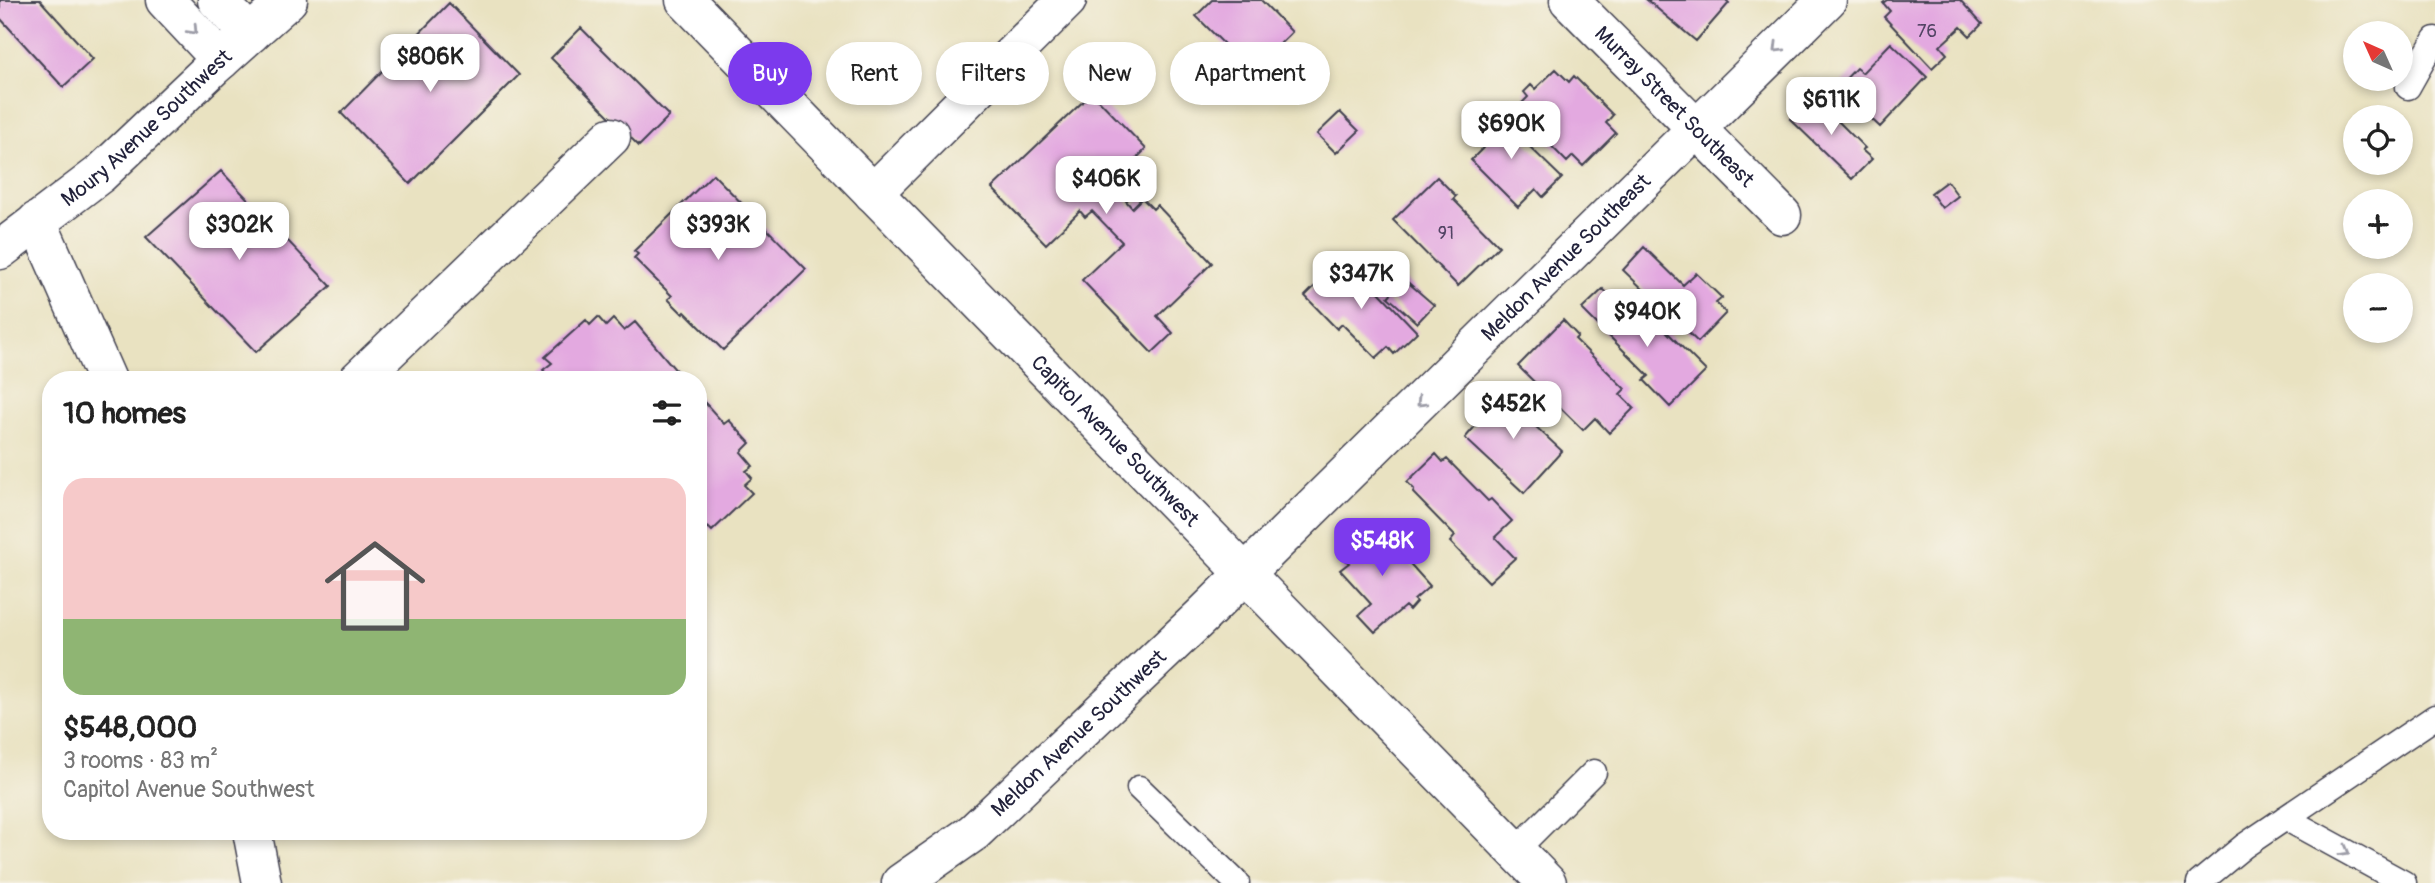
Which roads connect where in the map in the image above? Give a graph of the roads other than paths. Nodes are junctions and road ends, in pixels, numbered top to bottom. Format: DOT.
graph roads {
  1 [pos="164,0"];
  2 [pos="217,0"];
  3 [pos="288,0"];
  4 [pos="685,0"];
  5 [pos="1067,0"];
  6 [pos="1569,0"];
  7 [pos="1827,0"];
  8 [pos="250,34"];
  9 [pos="2435,39"];
  10 [pos="221,60"];
  11 [pos="2413,79"];
  12 [pos="1696,130"];
  13 [pos="611,137"];
  14 [pos="873,193"];
  15 [pos="1782,215"];
  16 [pos="37,221"];
  17 [pos="0,250"];
  18 [pos="103,371"];
  19 [pos="367,371"];
  20 [pos="1246,574"];
  21 [pos="2435,717"];
  22 [pos="1594,772"];
  23 [pos="1139,788"];
  24 [pos="2285,818"];
  25 [pos="254,840"];
  26 [pos="1515,851"];
  27 [pos="262,883"];
  28 [pos="901,883"];
  29 [pos="1237,883"];
  30 [pos="1547,883"];
  31 [pos="2199,883"];
  32 [pos="2404,883"];
  1 -- 10 [label="street, one-way"];
  2 -- 8 [label="street"];
  3 -- 8 [label="street, Moury Avenue Southwest"];
  4 -- 14 [label="street, Capitol Avenue Southwest"];
  5 -- 14 [label="street"];
  6 -- 12 [label="street, Murray Street Southeast"];
  7 -- 12 [label="street, Meldon Avenue Southeast, one-way"];
  8 -- 10 [label="street, Moury Avenue Southwest"];
  9 -- 11 [label="lane"];
  10 -- 16 [label="street, Moury Avenue Southwest"];
  12 -- 15 [label="street, Murray Street Southeast"];
  12 -- 20 [label="street, Meldon Avenue Southeast, one-way"];
  13 -- 19 [label="street"];
  14 -- 20 [label="street, Capitol Avenue Southwest"];
  16 -- 17 [label="street, Moury Avenue Southwest"];
  16 -- 18 [label="street"];
  20 -- 26 [label="street, Capitol Avenue Southwest"];
  20 -- 28 [label="street, Meldon Avenue Southwest"];
  21 -- 24 [label="lane"];
  22 -- 26 [label="lane"];
  23 -- 29 [label="lane"];
  24 -- 31 [label="lane"];
  24 -- 32 [label="lane, one-way"];
  25 -- 27 [label="street"];
  26 -- 30 [label="street, Capitol Avenue Southwest"];
}
